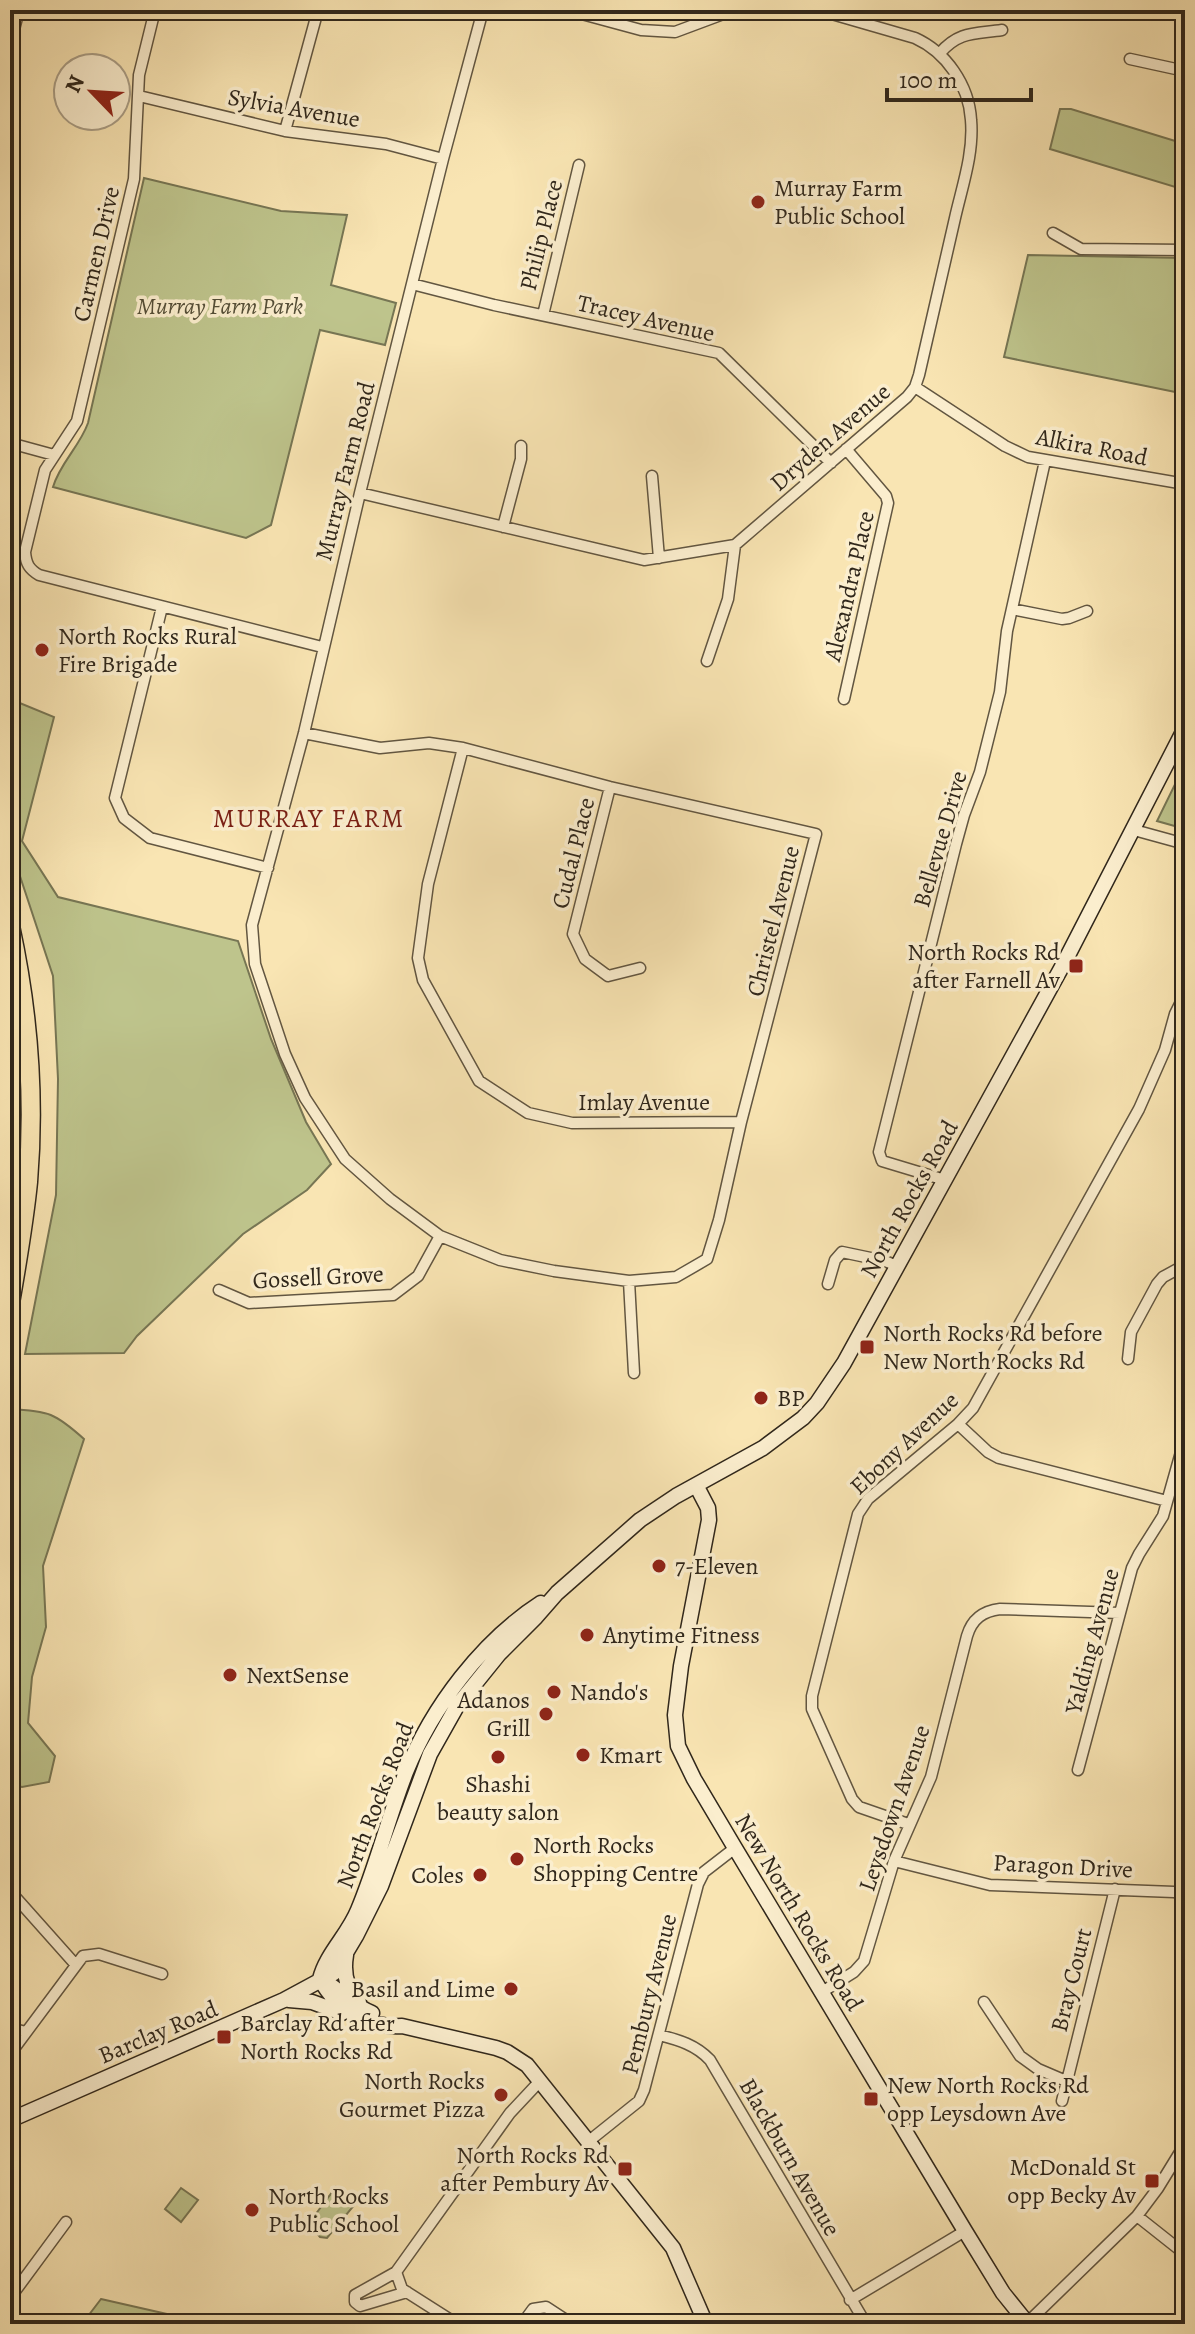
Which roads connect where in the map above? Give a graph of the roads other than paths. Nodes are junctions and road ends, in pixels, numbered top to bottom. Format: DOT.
graph roads {
  1 [pos="19,10"];
  2 [pos="155,10"];
  3 [pos="318,10"];
  4 [pos="483,10"];
  5 [pos="567,10"];
  6 [pos="734,10"];
  7 [pos="818,10"];
  8 [pos="1002,30"];
  9 [pos="10,45"];
  10 [pos="940,53"];
  11 [pos="1130,59"];
  12 [pos="1185,71"];
  13 [pos="139,96"];
  14 [pos="285,131"];
  15 [pos="443,159"];
  16 [pos="579,165"];
  17 [pos="1053,233"];
  18 [pos="1185,250"];
  19 [pos="412,284"];
  20 [pos="543,315"];
  21 [pos="915,387"];
  22 [pos="10,443"];
  23 [pos="521,446"];
  24 [pos="846,449"];
  25 [pos="54,455"];
  26 [pos="1045,461"];
  27 [pos="831,463"];
  28 [pos="652,476"];
  29 [pos="1185,484"];
  30 [pos="360,493"];
  31 [pos="503,527"];
  32 [pos="735,545"];
  33 [pos="659,558"];
  34 [pos="162,607"];
  35 [pos="1012,609"];
  36 [pos="1087,611"];
  37 [pos="322,647"];
  38 [pos="707,661"];
  39 [pos="844,699"];
  40 [pos="1185,728"];
  41 [pos="304,733"];
  42 [pos="463,748"];
  43 [pos="610,787"];
  44 [pos="1134,830"];
  45 [pos="1185,844"];
  46 [pos="268,868"];
  47 [pos="10,926"];
  48 [pos="640,968"];
  49 [pos="1185,994"];
  50 [pos="741,1122"];
  51 [pos="945,1180"];
  52 [pos="440,1236"];
  53 [pos="1185,1265"];
  54 [pos="897,1266"];
  55 [pos="629,1281"];
  56 [pos="828,1284"];
  57 [pos="219,1290"];
  58 [pos="10,1303"];
  59 [pos="1128,1359"];
  60 [pos="634,1373"];
  61 [pos="958,1424"];
  62 [pos="1185,1438"];
  63 [pos="696,1485"];
  64 [pos="1167,1501"];
  65 [pos="557,1593"];
  66 [pos="1120,1613"];
  67 [pos="1078,1770"];
  68 [pos="908,1824"];
  69 [pos="735,1848"];
  70 [pos="894,1861"];
  71 [pos="1115,1889"];
  72 [pos="10,1891"];
  73 [pos="1185,1895"];
  74 [pos="346,1955"];
  75 [pos="75,1964"];
  76 [pos="162,1974"];
  77 [pos="320,1979"];
  78 [pos="822,1992"];
  79 [pos="284,2000"];
  80 [pos="984,2002"];
  81 [pos="372,2013"];
  82 [pos="350,2014"];
  83 [pos="402,2026"];
  84 [pos="10,2028"];
  85 [pos="26,2032"];
  86 [pos="659,2035"];
  87 [pos="10,2054"];
  88 [pos="540,2081"];
  89 [pos="1066,2081"];
  90 [pos="1062,2101"];
  91 [pos="10,2120"];
  92 [pos="589,2141"];
  93 [pos="1185,2144"];
  94 [pos="1137,2216"];
  95 [pos="66,2222"];
  96 [pos="965,2231"];
  97 [pos="1185,2254"];
  98 [pos="396,2272"];
  99 [pos="407,2292"];
  100 [pos="10,2298"];
  101 [pos="850,2300"];
  102 [pos="457,2324"];
  103 [pos="522,2324"];
  104 [pos="572,2324"];
  105 [pos="706,2324"];
  106 [pos="866,2324"];
  107 [pos="1028,2324"];
  1 -- 9 [label="street"];
  2 -- 13 [label="street, Carmen Drive"];
  3 -- 14 [label="street"];
  4 -- 15 [label="street, Murray Farm Road"];
  5 -- 6 [label="street"];
  7 -- 10 [label="street"];
  8 -- 10 [label="street"];
  10 -- 21 [label="street, Dryden Avenue"];
  11 -- 12 [label="street"];
  13 -- 14 [label="street, Sylvia Avenue"];
  13 -- 25 [label="street, Carmen Drive"];
  14 -- 15 [label="street, Sylvia Avenue"];
  15 -- 19 [label="street, Murray Farm Road"];
  16 -- 20 [label="street, Philip Place"];
  17 -- 18 [label="street"];
  19 -- 20 [label="street, Tracey Avenue"];
  19 -- 30 [label="street, Murray Farm Road"];
  20 -- 27 [label="street, Tracey Avenue"];
  21 -- 24 [label="street, Dryden Avenue"];
  21 -- 26 [label="street, Alkira Road"];
  22 -- 25 [label="street"];
  23 -- 31 [label="street"];
  24 -- 27 [label="street, Dryden Avenue"];
  24 -- 39 [label="street, Alexandra Place"];
  25 -- 34 [label="street, Carmen Drive"];
  26 -- 29 [label="street, Alkira Road"];
  26 -- 35 [label="street, Bellevue Drive"];
  27 -- 32 [label="street, Dryden Avenue"];
  28 -- 33 [label="street"];
  30 -- 31 [label="street"];
  30 -- 37 [label="street, Murray Farm Road"];
  31 -- 33 [label="street"];
  32 -- 33 [label="street"];
  32 -- 38 [label="street"];
  34 -- 37 [label="street"];
  34 -- 46 [label="street"];
  35 -- 36 [label="street"];
  35 -- 51 [label="street, Bellevue Drive"];
  37 -- 41 [label="street, Murray Farm Road"];
  40 -- 44 [label="main road, North Rocks Road"];
  41 -- 42 [label="street, Christel Avenue"];
  41 -- 46 [label="street, Murray Farm Road"];
  42 -- 43 [label="street, Christel Avenue"];
  42 -- 50 [label="street, Imlay Avenue"];
  43 -- 48 [label="street, Cudal Place"];
  43 -- 50 [label="street, Christel Avenue"];
  44 -- 45 [label="street"];
  44 -- 51 [label="main road, North Rocks Road"];
  46 -- 52 [label="street, Christel Avenue"];
  47 -- 58 [label="highway"];
  49 -- 61 [label="street, Ebony Avenue"];
  50 -- 55 [label="street, Christel Avenue"];
  51 -- 54 [label="main road, North Rocks Road"];
  52 -- 55 [label="street, Christel Avenue"];
  52 -- 57 [label="street, Gossell Grove"];
  53 -- 59 [label="street"];
  54 -- 56 [label="street"];
  54 -- 63 [label="main road, North Rocks Road"];
  55 -- 60 [label="street"];
  61 -- 64 [label="street"];
  61 -- 68 [label="street, Ebony Avenue"];
  62 -- 64 [label="street, Yalding Avenue"];
  63 -- 65 [label="main road, North Rocks Road"];
  63 -- 69 [label="main road, New North Rocks Road"];
  64 -- 66 [label="street, Yalding Avenue"];
  65 -- 74 [label="main road, North Rocks Road"];
  65 -- 77 [label="main road, North Rocks Road"];
  66 -- 67 [label="street, Yalding Avenue"];
  66 -- 68 [label="street, Leysdown Avenue"];
  68 -- 70 [label="street, Leysdown Avenue"];
  69 -- 78 [label="main road, New North Rocks Road"];
  69 -- 86 [label="street, Pembury Avenue"];
  70 -- 71 [label="street, Paragon Drive"];
  70 -- 78 [label="street, Leysdown Avenue"];
  71 -- 73 [label="street, Paragon Drive"];
  71 -- 89 [label="street, Bray Court"];
  72 -- 75 [label="street"];
  74 -- 77 [label="main road, North Rocks Road"];
  74 -- 81 [label="main road"];
  75 -- 76 [label="street"];
  75 -- 85 [label="street"];
  77 -- 79 [label="main road, Barclay Road"];
  77 -- 81 [label="main road"];
  77 -- 82 [label="main road"];
  78 -- 96 [label="main road, New North Rocks Road"];
  79 -- 82 [label="main road"];
  79 -- 91 [label="main road, Barclay Road"];
  80 -- 89 [label="street"];
  81 -- 83 [label="main road"];
  82 -- 83 [label="main road"];
  83 -- 88 [label="main road"];
  84 -- 85 [label="street"];
  85 -- 87 [label="street"];
  86 -- 92 [label="street, Pembury Avenue"];
  86 -- 101 [label="street, Blackburn Avenue"];
  88 -- 92 [label="main road"];
  88 -- 98 [label="street"];
  89 -- 90 [label="street, Bray Court"];
  92 -- 105 [label="main road"];
  93 -- 94 [label="street"];
  94 -- 97 [label="street"];
  94 -- 107 [label="street"];
  95 -- 100 [label="street"];
  96 -- 101 [label="street"];
  96 -- 107 [label="main road, New North Rocks Road"];
  98 -- 99 [label="street"];
  98 -- 99 [label="street"];
  99 -- 102 [label="street"];
  101 -- 106 [label="street, Blackburn Avenue"];
  103 -- 104 [label="street"];
}
